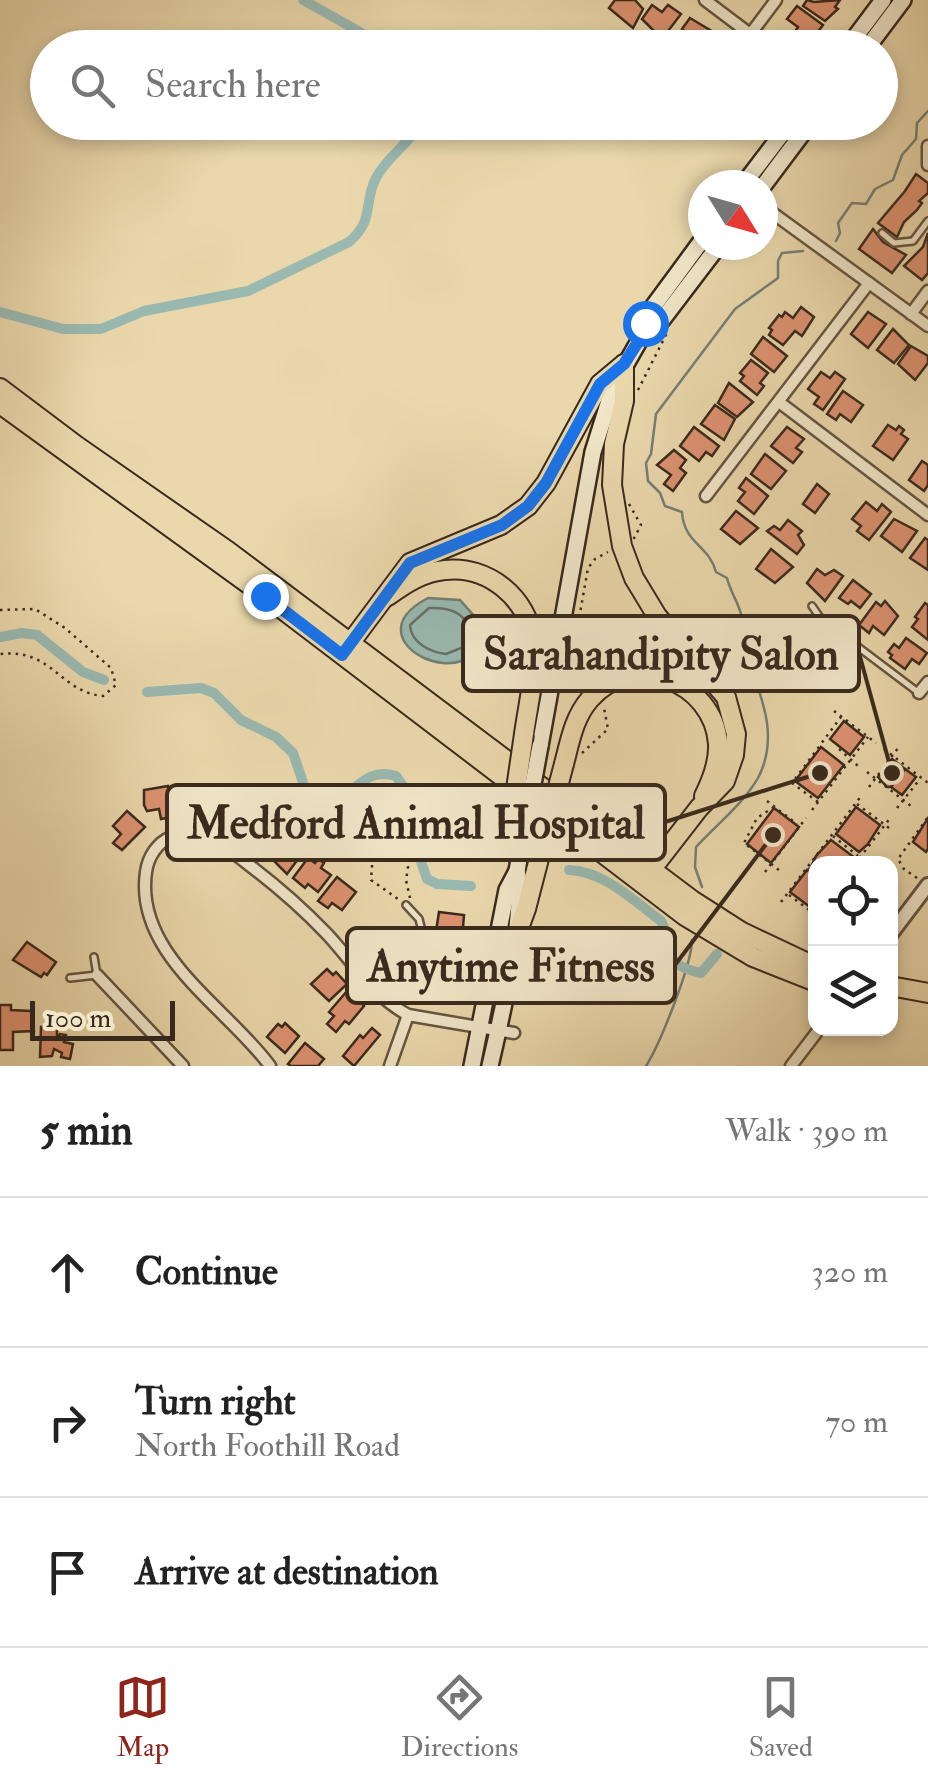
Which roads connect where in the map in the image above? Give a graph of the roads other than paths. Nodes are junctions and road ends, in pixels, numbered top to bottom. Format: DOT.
graph roads {
  1 [pos="705,0"];
  2 [pos="776,0"];
  3 [pos="883,0"];
  4 [pos="902,0"];
  5 [pos="745,30"];
  6 [pos="753,30"];
  7 [pos="860,30"];
  8 [pos="880,30"];
  9 [pos="777,140"];
  10 [pos="798,140"];
  11 [pos="928,146"];
  12 [pos="928,165"];
  13 [pos="754,170"];
  14 [pos="775,170"];
  15 [pos="778,217"];
  16 [pos="928,222"];
  17 [pos="882,233"];
  18 [pos="688,260"];
  19 [pos="708,260"];
  20 [pos="869,282"];
  21 [pos="928,291"];
  22 [pos="922,318"];
  23 [pos="643,334"];
  24 [pos="624,364"];
  25 [pos="0,388"];
  26 [pos="779,402"];
  27 [pos="0,404"];
  28 [pos="706,496"];
  29 [pos="928,515"];
  30 [pos="384,599"];
  31 [pos="812,606"];
  32 [pos="346,649"];
  33 [pos="928,682"];
  34 [pos="919,694"];
  35 [pos="698,808"];
  36 [pos="519,835"];
  37 [pos="516,872"];
  38 [pos="646,876"];
  39 [pos="923,882"];
  40 [pos="406,905"];
  41 [pos="898,922"];
  42 [pos="424,940"];
  43 [pos="444,946"];
  44 [pos="512,947"];
  45 [pos="94,956"];
  46 [pos="808,963"];
  47 [pos="97,975"];
  48 [pos="70,978"];
  49 [pos="808,979"];
  50 [pos="898,987"];
  51 [pos="376,993"];
  52 [pos="928,993"];
  53 [pos="898,998"];
  54 [pos="928,1004"];
  55 [pos="408,1015"];
  56 [pos="480,1028"];
  57 [pos="505,1032"];
  58 [pos="814,1036"];
  59 [pos="183,1066"];
  60 [pos="270,1066"];
  61 [pos="390,1066"];
  62 [pos="472,1066"];
  63 [pos="490,1066"];
  64 [pos="791,1066"];
  1 -- 5 [label="street"];
  2 -- 6 [label="street"];
  3 -- 7 [label="main road"];
  4 -- 8 [label="main road"];
  9 -- 13 [label="main road"];
  10 -- 14 [label="main road"];
  11 -- 12 [label="street"];
  15 -- 20 [label="street"];
  16 -- 17 [label="lane"];
  18 -- 23 [label="main road"];
  19 -- 23 [label="main road"];
  20 -- 22 [label="street"];
  20 -- 26 [label="street"];
  21 -- 22 [label="street"];
  23 -- 24 [label="main road"];
  24 -- 30 [label="main road"];
  24 -- 35 [label="main road"];
  24 -- 36 [label="main road, bridge"];
  25 -- 32 [label="main road"];
  26 -- 28 [label="street"];
  26 -- 29 [label="street"];
  27 -- 32 [label="main road"];
  30 -- 32 [label="main road"];
  30 -- 36 [label="main road, bridge"];
  31 -- 34 [label="lane"];
  32 -- 38 [label="main road"];
  33 -- 34 [label="street"];
  35 -- 38 [label="main road"];
  35 -- 44 [label="main road, bridge"];
  36 -- 37 [label="main road"];
  37 -- 44 [label="main road"];
  37 -- 56 [label="main road"];
  38 -- 46 [label="main road"];
  38 -- 49 [label="main road"];
  39 -- 41 [label="street"];
  40 -- 42 [label="lane"];
  42 -- 43 [label="lane"];
  42 -- 51 [label="lane"];
  44 -- 57 [label="main road"];
  45 -- 47 [label="lane"];
  47 -- 48 [label="lane"];
  47 -- 59 [label="street"];
  50 -- 52 [label="main road"];
  51 -- 55 [label="street"];
  51 -- 60 [label="street"];
  53 -- 54 [label="main road"];
  55 -- 56 [label="street"];
  55 -- 61 [label="street"];
  56 -- 57 [label="street"];
  56 -- 62 [label="main road"];
  57 -- 63 [label="main road"];
  58 -- 64 [label="street"];
}
